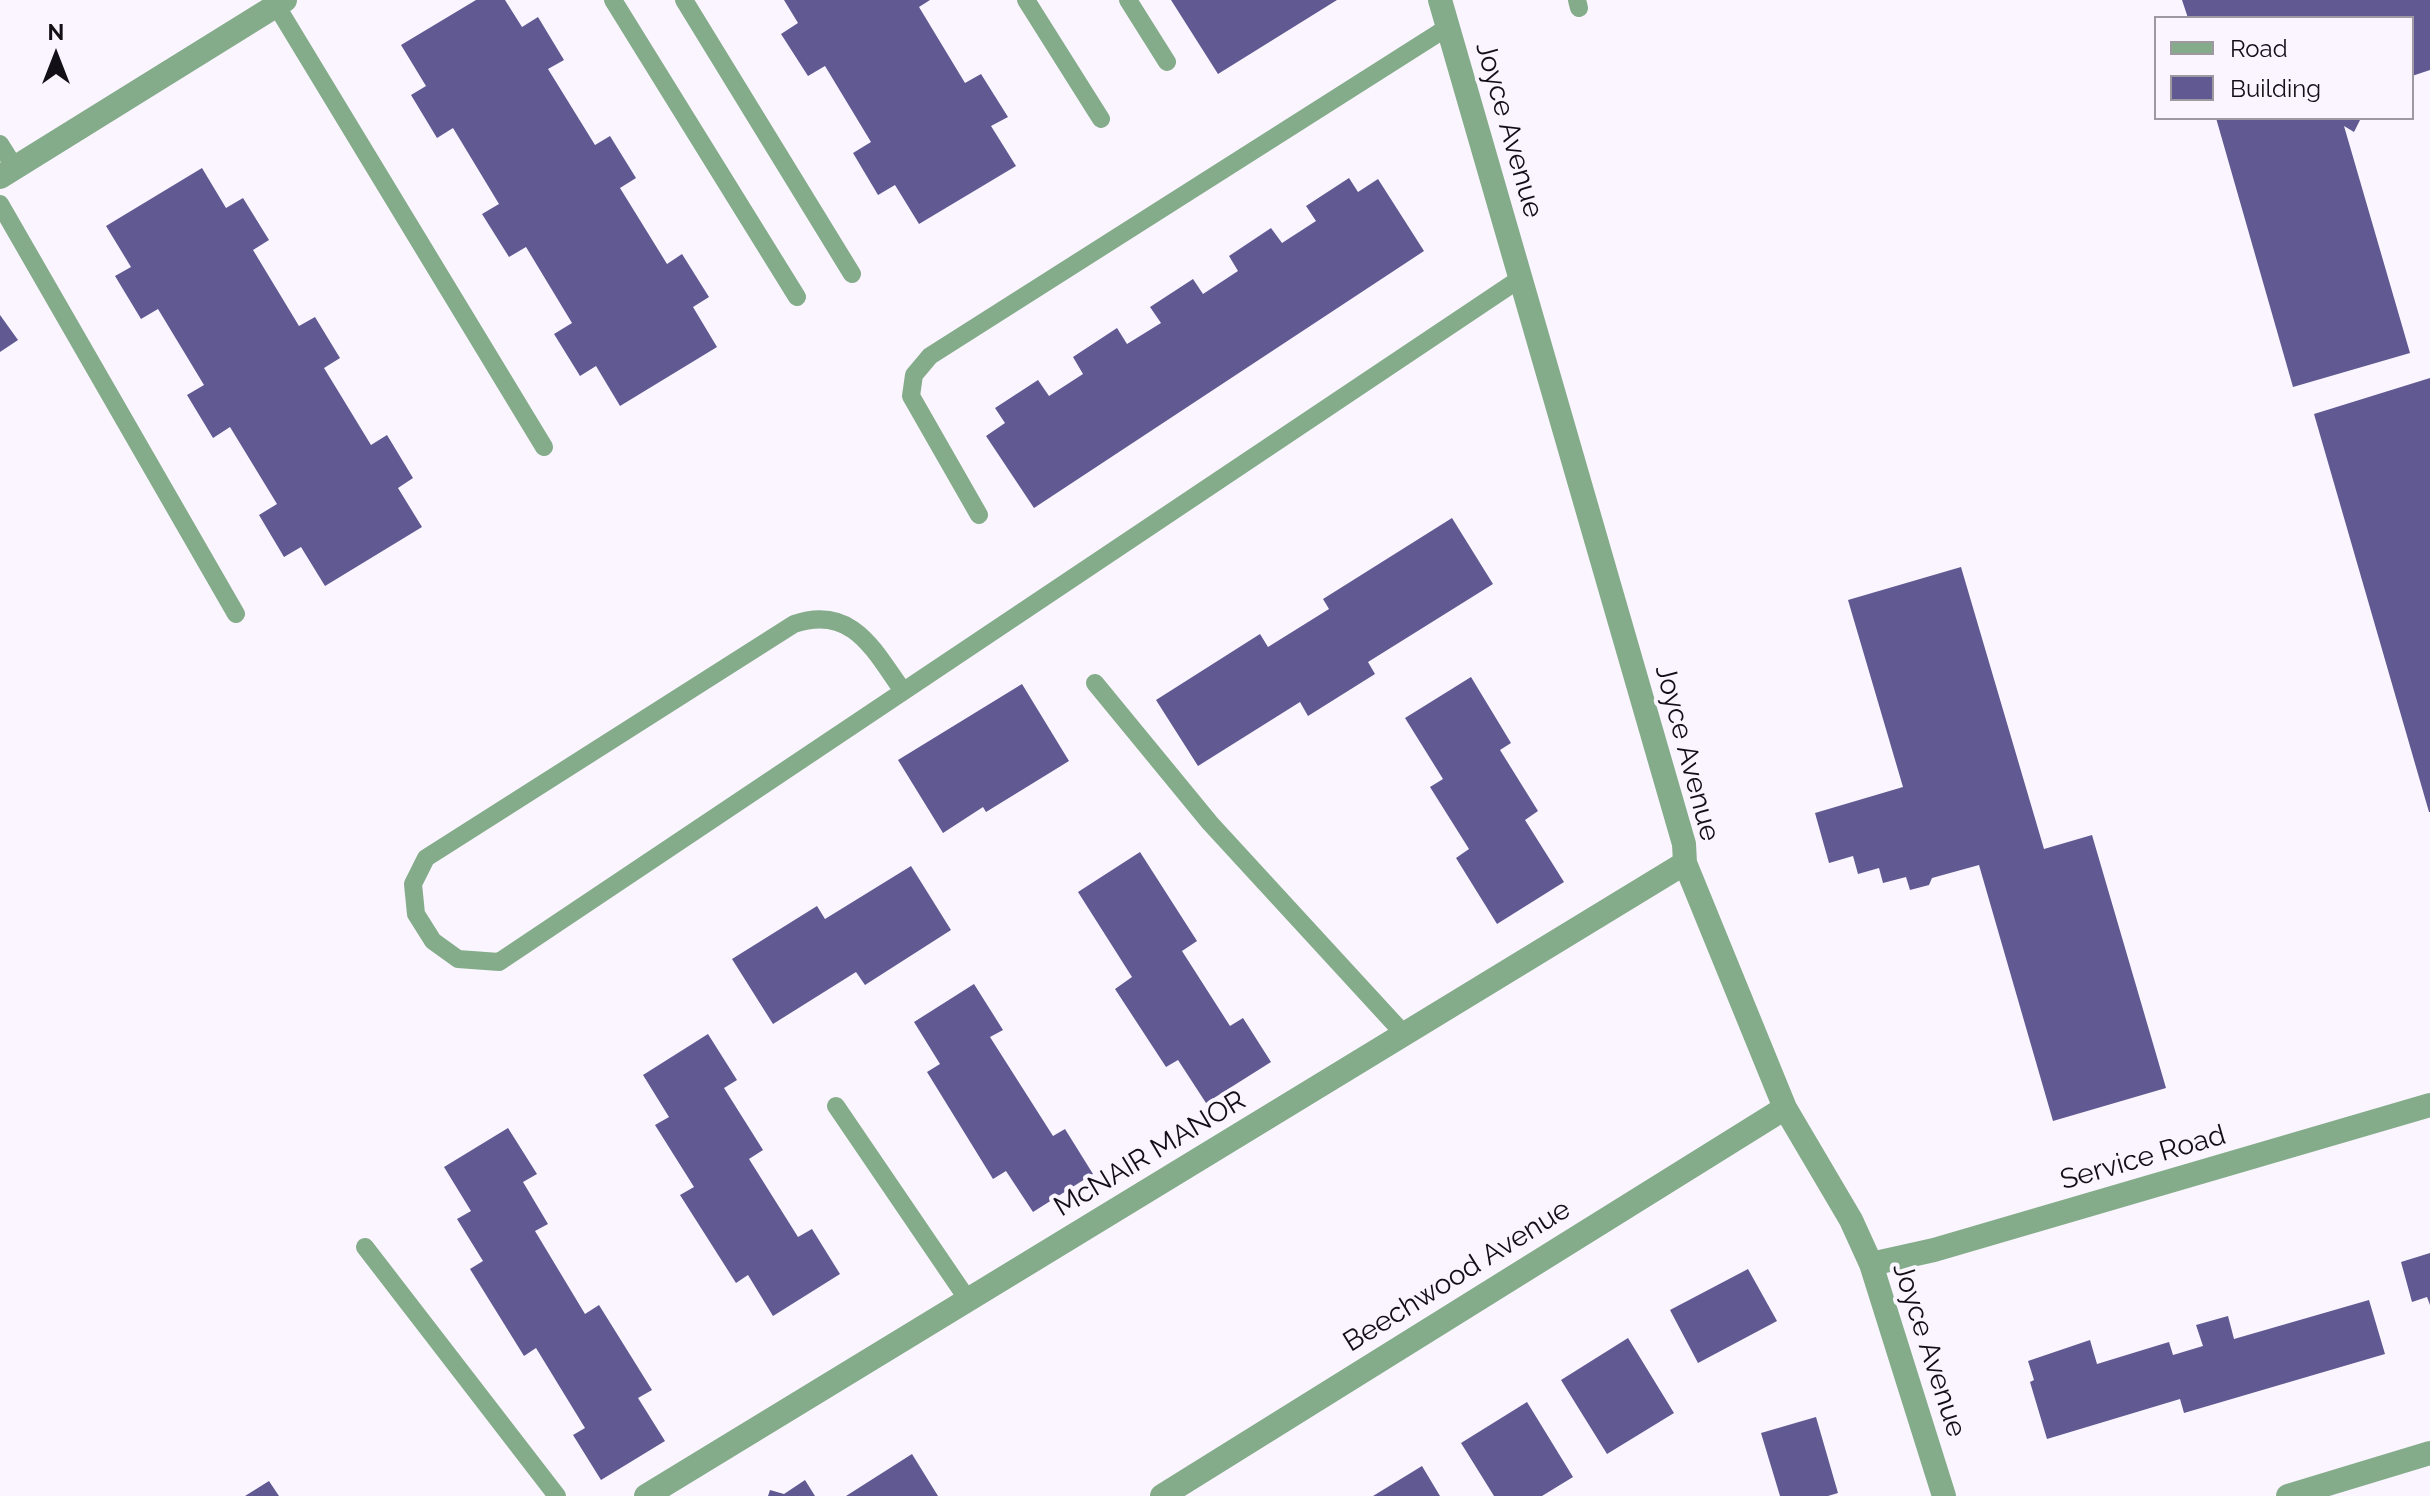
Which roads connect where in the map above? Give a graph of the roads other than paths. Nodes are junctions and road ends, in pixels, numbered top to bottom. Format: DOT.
graph roads {
  1 [pos="613,0"];
  2 [pos="684,0"];
  3 [pos="1026,0"];
  4 [pos="1128,0"];
  5 [pos="1440,0"];
  6 [pos="281,3"];
  7 [pos="1448,27"];
  8 [pos="1167,62"];
  9 [pos="1101,119"];
  10 [pos="0,144"];
  11 [pos="8,172"];
  12 [pos="0,204"];
  13 [pos="852,274"];
  14 [pos="1521,278"];
  15 [pos="797,297"];
  16 [pos="544,447"];
  17 [pos="979,515"];
  18 [pos="236,614"];
  19 [pos="1095,683"];
  20 [pos="903,691"];
  21 [pos="1685,863"];
  22 [pos="1404,1034"];
  23 [pos="2430,1105"];
  24 [pos="836,1106"];
  25 [pos="1785,1108"];
  26 [pos="365,1247"];
  27 [pos="1871,1264"];
  28 [pos="968,1300"];
  29 [pos="2430,1453"];
  30 [pos="557,1496"];
  31 [pos="646,1496"];
  32 [pos="1162,1496"];
  33 [pos="1944,1496"];
  34 [pos="2288,1496"];
  1 -- 15 [label="lane"];
  2 -- 13 [label="lane"];
  3 -- 9 [label="lane"];
  4 -- 8 [label="lane"];
  5 -- 7 [label="street, Joyce Avenue"];
  6 -- 11 [label="street"];
  6 -- 16 [label="lane"];
  7 -- 14 [label="street, Joyce Avenue"];
  7 -- 17 [label="lane"];
  10 -- 11 [label="lane"];
  12 -- 18 [label="lane"];
  14 -- 20 [label="lane"];
  14 -- 21 [label="street, Joyce Avenue"];
  19 -- 22 [label="lane"];
  20 -- 20 [label="lane"];
  21 -- 22 [label="street, McNAIR MANOR"];
  21 -- 25 [label="street, Joyce Avenue"];
  22 -- 28 [label="street, McNAIR MANOR"];
  23 -- 27 [label="street, Service Road"];
  24 -- 28 [label="lane"];
  25 -- 27 [label="street, Joyce Avenue"];
  25 -- 32 [label="street, Beechwood Avenue"];
  26 -- 30 [label="lane"];
  27 -- 33 [label="street, Joyce Avenue"];
  28 -- 31 [label="street, McNAIR MANOR"];
  29 -- 34 [label="street"];
}
